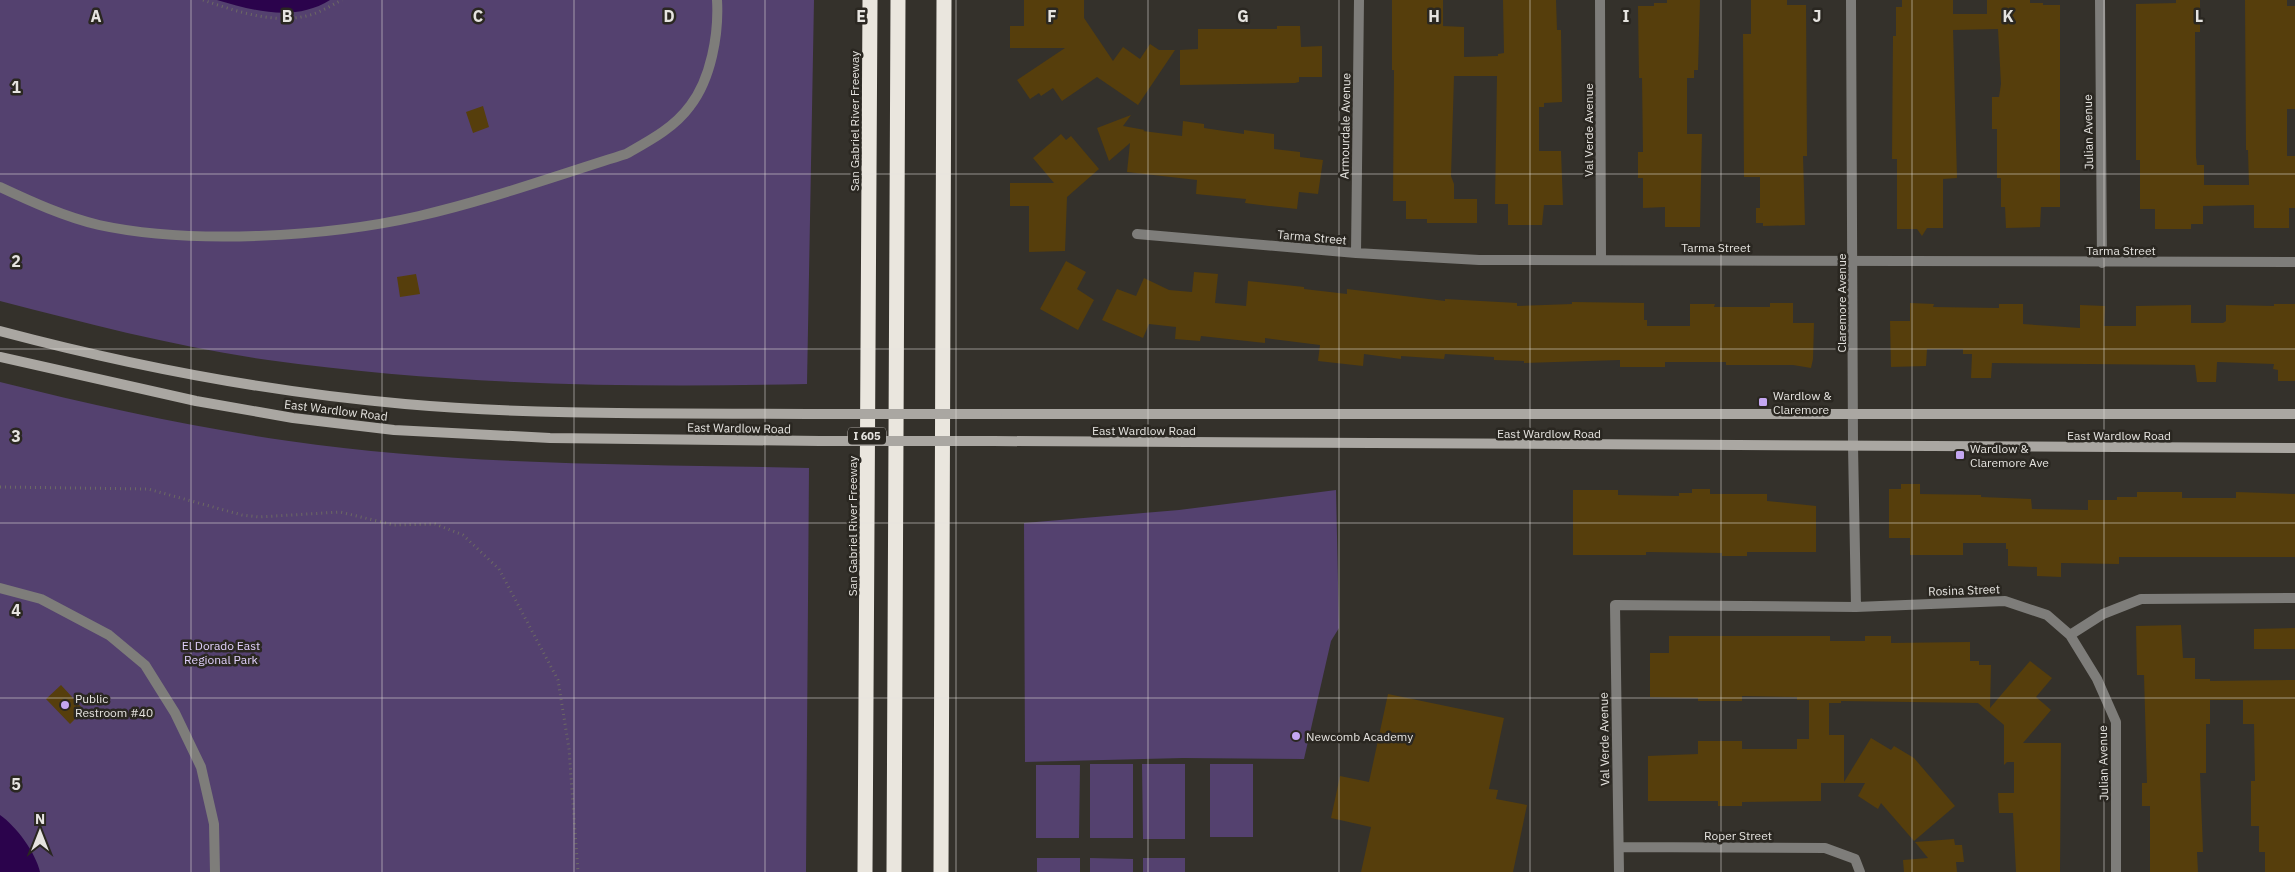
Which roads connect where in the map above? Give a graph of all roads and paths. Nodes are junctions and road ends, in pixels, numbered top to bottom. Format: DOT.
graph roads {
  1 [pos="203,0"];
  2 [pos="342,0"];
  3 [pos="717,0"];
  4 [pos="870,0"];
  5 [pos="898,0"];
  6 [pos="944,0"];
  7 [pos="1359,0"];
  8 [pos="1600,0"];
  9 [pos="1851,0"];
  10 [pos="2100,0"];
  11 [pos="0,187"];
  12 [pos="1137,234"];
  13 [pos="1356,253"];
  14 [pos="1601,260"];
  15 [pos="1854,260"];
  16 [pos="2295,262"];
  17 [pos="2102,263"];
  18 [pos="0,331"];
  19 [pos="0,358"];
  20 [pos="1853,414"];
  21 [pos="2295,414"];
  22 [pos="1853,446"];
  23 [pos="2295,448"];
  24 [pos="0,487"];
  25 [pos="0,588"];
  26 [pos="2295,598"];
  27 [pos="1614,605"];
  28 [pos="1856,606"];
  29 [pos="2070,635"];
  30 [pos="1619,847"];
  31 [pos="215,872"];
  32 [pos="578,872"];
  33 [pos="865,872"];
  34 [pos="894,872"];
  35 [pos="941,872"];
  36 [pos="1619,872"];
  37 [pos="1860,872"];
  38 [pos="2116,872"];
  1 -- 2 [label="path"];
  3 -- 11 [label="street"];
  4 -- 33 [label="highway, San Gabriel River Freeway / I 605"];
  5 -- 34 [label="highway, I 605"];
  6 -- 35 [label="highway"];
  7 -- 13 [label="street, Armourdale Avenue"];
  8 -- 14 [label="street, Val Verde Avenue"];
  9 -- 15 [label="street, Claremore Avenue"];
  10 -- 17 [label="street, Julian Avenue"];
  12 -- 13 [label="street, Tarma Street"];
  13 -- 14 [label="street, Tarma Street"];
  14 -- 15 [label="street, Tarma Street"];
  15 -- 17 [label="street, Tarma Street"];
  15 -- 20 [label="street, Claremore Avenue"];
  16 -- 17 [label="street, Tarma Street"];
  18 -- 20 [label="main road, East Wardlow Road, bridge"];
  19 -- 22 [label="main road, East Wardlow Road, bridge"];
  20 -- 21 [label="main road, East Wardlow Road"];
  20 -- 22 [label="street, Claremore Avenue"];
  22 -- 23 [label="main road, East Wardlow Road"];
  22 -- 28 [label="street, Claremore Avenue"];
  24 -- 32 [label="path"];
  25 -- 31 [label="street"];
  26 -- 29 [label="street"];
  27 -- 28 [label="street, Rosina Street"];
  27 -- 30 [label="street, Val Verde Avenue"];
  28 -- 29 [label="street, Rosina Street"];
  29 -- 38 [label="street, Julian Avenue"];
  30 -- 36 [label="street, Val Verde Avenue"];
  30 -- 37 [label="street, Roper Street"];
}
